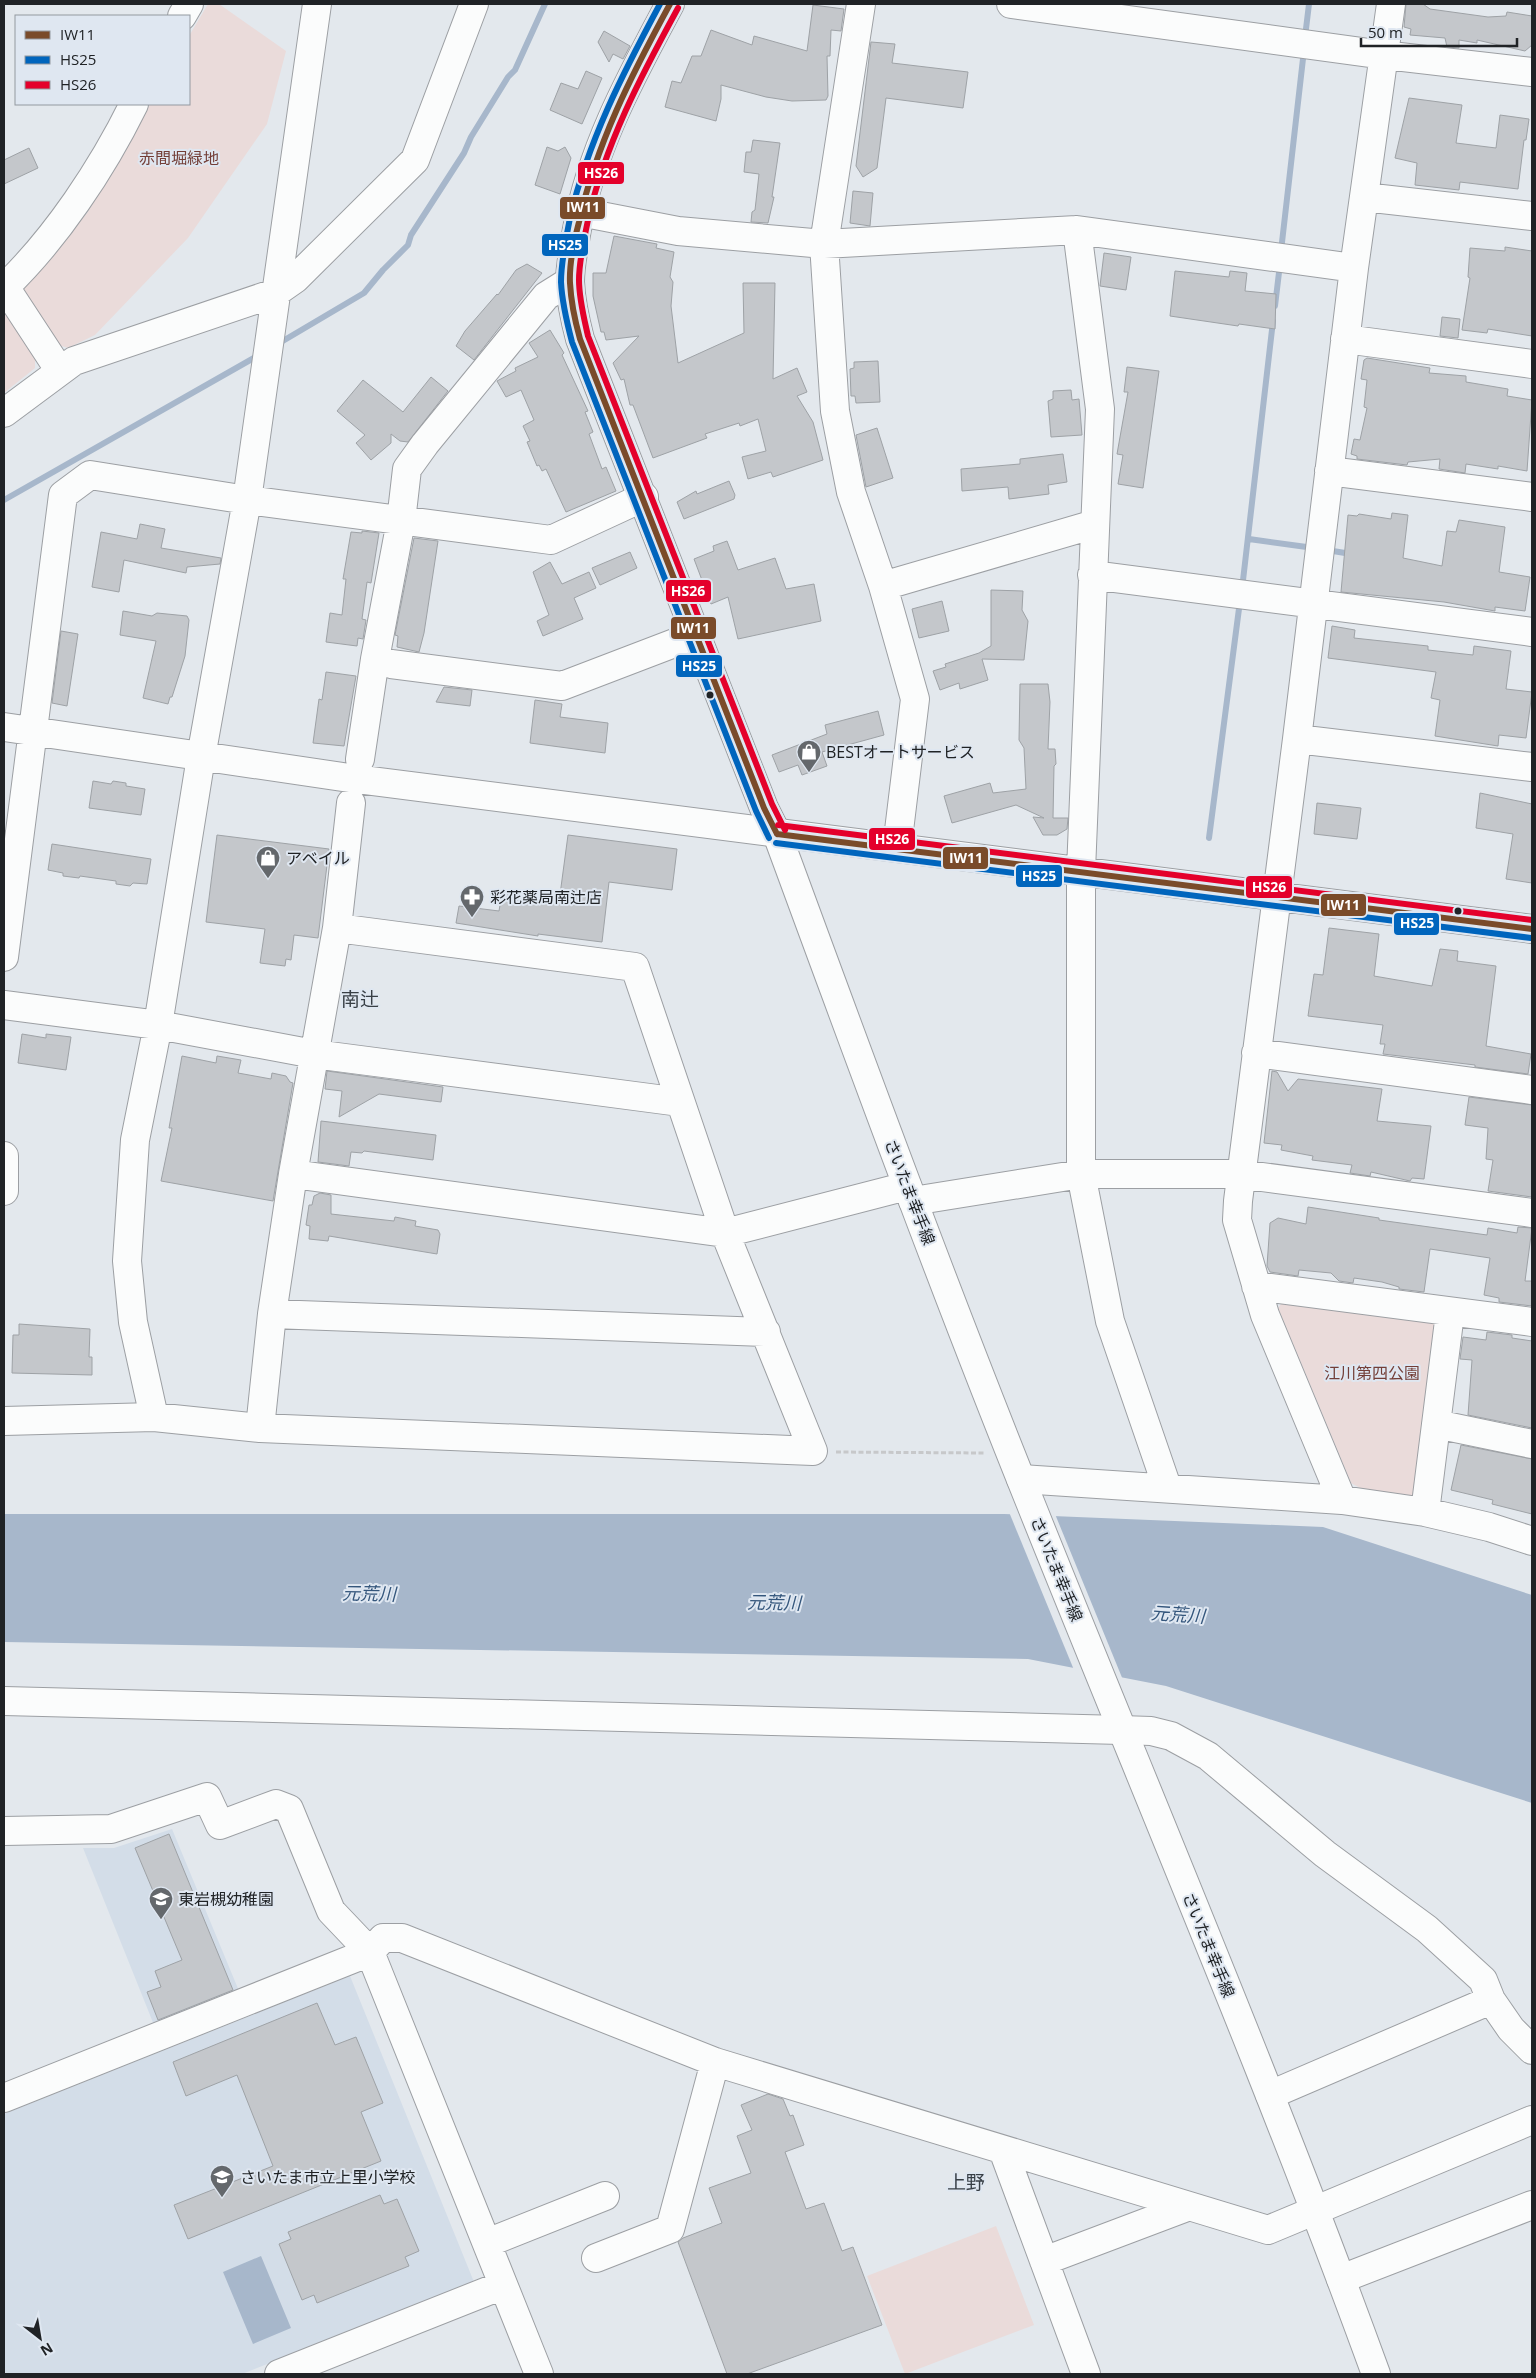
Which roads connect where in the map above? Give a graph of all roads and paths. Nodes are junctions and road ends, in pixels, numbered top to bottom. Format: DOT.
graph roads {
  1 [pos="189,4"];
  2 [pos="317,4"];
  3 [pos="474,4"];
  4 [pos="670,4"];
  5 [pos="861,4"];
  6 [pos="1011,4"];
  7 [pos="1391,4"];
  8 [pos="183,15"];
  9 [pos="1384,55"];
  10 [pos="1532,72"];
  11 [pos="134,105"];
  12 [pos="1364,197"];
  13 [pos="580,212"];
  14 [pos="1532,216"];
  15 [pos="1077,230"];
  16 [pos="824,244"];
  17 [pos="1354,268"];
  18 [pos="570,280"];
  19 [pos="4,288"];
  20 [pos="275,293"];
  21 [pos="1345,339"];
  22 [pos="1532,364"];
  23 [pos="60,371"];
  24 [pos="4,413"];
  25 [pos="1329,472"];
  26 [pos="644,498"];
  27 [pos="1532,498"];
  28 [pos="247,500"];
  29 [pos="401,521"];
  30 [pos="1094,524"];
  31 [pos="1092,575"];
  32 [pos="883,586"];
  33 [pos="1313,605"];
  34 [pos="1532,632"];
  35 [pos="698,634"];
  36 [pos="375,660"];
  37 [pos="4,727"];
  38 [pos="33,730"];
  39 [pos="1297,739"];
  40 [pos="201,757"];
  41 [pos="360,759"];
  42 [pos="1532,767"];
  43 [pos="351,803"];
  44 [pos="777,834"];
  45 [pos="897,848"];
  46 [pos="10,854"];
  47 [pos="1081,871"];
  48 [pos="1277,897"];
  49 [pos="337,928"];
  50 [pos="1532,929"];
  51 [pos="4,957"];
  52 [pos="4,1005"];
  53 [pos="158,1024"];
  54 [pos="1256,1053"];
  55 [pos="314,1054"];
  56 [pos="1532,1090"];
  57 [pos="680,1102"];
  58 [pos="293,1174"];
  59 [pos="1081,1174"];
  60 [pos="1240,1174"];
  61 [pos="910,1193"];
  62 [pos="1532,1212"];
  63 [pos="725,1233"];
  64 [pos="1256,1286"];
  65 [pos="1450,1313"];
  66 [pos="272,1314"];
  67 [pos="1532,1322"];
  68 [pos="766,1332"];
  69 [pos="154,1417"];
  70 [pos="4,1421"];
  71 [pos="1436,1424"];
  72 [pos="260,1428"];
  73 [pos="1532,1444"];
  74 [pos="813,1451"];
  75 [pos="1011,1454"];
  76 [pos="1167,1487"];
  77 [pos="1024,1488"];
  78 [pos="1342,1500"];
  79 [pos="1425,1512"];
  80 [pos="1532,1541"];
  81 [pos="4,1701"];
  82 [pos="1119,1724"];
  83 [pos="4,1831"];
  84 [pos="370,1952"];
  85 [pos="1491,2000"];
  86 [pos="1532,2050"];
  87 [pos="715,2062"];
  88 [pos="1270,2095"];
  89 [pos="4,2098"];
  90 [pos="1532,2120"];
  91 [pos="1003,2150"];
  92 [pos="605,2196"];
  93 [pos="1532,2205"];
  94 [pos="1187,2207"];
  95 [pos="1315,2210"];
  96 [pos="487,2243"];
  97 [pos="596,2258"];
  98 [pos="1044,2261"];
  99 [pos="1341,2279"];
  100 [pos="503,2285"];
  101 [pos="278,2374"];
  102 [pos="539,2374"];
  103 [pos="1086,2374"];
  104 [pos="1376,2374"];
  1 -- 8 [label="street"];
  2 -- 20 [label="street"];
  3 -- 20 [label="street"];
  4 -- 13 [label="street, さいたま幸手線"];
  5 -- 16 [label="street"];
  6 -- 9 [label="street"];
  7 -- 9 [label="street"];
  9 -- 10 [label="street"];
  9 -- 12 [label="street"];
  11 -- 19 [label="street"];
  12 -- 14 [label="street"];
  12 -- 17 [label="street"];
  13 -- 16 [label="street"];
  13 -- 18 [label="street, さいたま幸手線"];
  15 -- 16 [label="street"];
  15 -- 17 [label="street"];
  15 -- 30 [label="street"];
  16 -- 32 [label="street"];
  17 -- 21 [label="street"];
  18 -- 26 [label="street, さいたま幸手線"];
  18 -- 29 [label="street"];
  19 -- 23 [label="street"];
  20 -- 23 [label="street"];
  20 -- 28 [label="street"];
  21 -- 22 [label="street"];
  21 -- 25 [label="street"];
  23 -- 24 [label="street"];
  25 -- 27 [label="street"];
  25 -- 33 [label="street"];
  26 -- 29 [label="street"];
  26 -- 35 [label="street, さいたま幸手線"];
  28 -- 29 [label="street"];
  28 -- 38 [label="street"];
  28 -- 40 [label="street"];
  29 -- 36 [label="street"];
  30 -- 31 [label="street"];
  30 -- 32 [label="street"];
  31 -- 33 [label="street"];
  31 -- 47 [label="street"];
  32 -- 45 [label="street"];
  33 -- 34 [label="street"];
  33 -- 39 [label="street"];
  35 -- 36 [label="street"];
  35 -- 44 [label="street, さいたま幸手線"];
  36 -- 41 [label="street"];
  37 -- 38 [label="street"];
  38 -- 40 [label="street"];
  38 -- 46 [label="street"];
  39 -- 42 [label="street"];
  39 -- 48 [label="street"];
  40 -- 44 [label="street"];
  40 -- 53 [label="street"];
  43 -- 49 [label="street"];
  44 -- 45 [label="street"];
  44 -- 61 [label="street, さいたま幸手線"];
  45 -- 47 [label="street"];
  46 -- 51 [label="street"];
  47 -- 48 [label="street"];
  47 -- 59 [label="street"];
  48 -- 50 [label="street"];
  48 -- 54 [label="street"];
  49 -- 55 [label="street"];
  49 -- 57 [label="street"];
  52 -- 53 [label="street"];
  53 -- 55 [label="street"];
  53 -- 69 [label="street"];
  54 -- 56 [label="street"];
  54 -- 60 [label="street"];
  55 -- 57 [label="street"];
  55 -- 58 [label="street"];
  57 -- 63 [label="street"];
  58 -- 63 [label="street"];
  58 -- 66 [label="street"];
  59 -- 60 [label="street"];
  59 -- 61 [label="street"];
  59 -- 76 [label="street"];
  60 -- 62 [label="street"];
  60 -- 64 [label="street"];
  61 -- 63 [label="street"];
  61 -- 75 [label="street, さいたま幸手線"];
  63 -- 68 [label="street"];
  64 -- 65 [label="street"];
  64 -- 78 [label="street"];
  65 -- 67 [label="street"];
  65 -- 71 [label="street"];
  66 -- 68 [label="street"];
  66 -- 72 [label="street"];
  68 -- 74 [label="street"];
  69 -- 70 [label="street"];
  69 -- 72 [label="street"];
  71 -- 73 [label="street"];
  71 -- 79 [label="street"];
  72 -- 74 [label="street"];
  74 -- 75 [label="path"];
  75 -- 77 [label="street, さいたま幸手線"];
  76 -- 77 [label="street"];
  76 -- 78 [label="street"];
  77 -- 82 [label="street, さいたま幸手線"];
  78 -- 79 [label="street"];
  79 -- 80 [label="street"];
  81 -- 82 [label="street"];
  82 -- 85 [label="street"];
  82 -- 88 [label="street, さいたま幸手線"];
  83 -- 84 [label="street"];
  84 -- 87 [label="street"];
  84 -- 89 [label="street"];
  84 -- 96 [label="street"];
  85 -- 86 [label="street"];
  85 -- 88 [label="street"];
  87 -- 91 [label="street"];
  87 -- 97 [label="street"];
  88 -- 95 [label="street, さいたま幸手線"];
  90 -- 95 [label="street"];
  91 -- 94 [label="street"];
  91 -- 98 [label="street"];
  92 -- 96 [label="street"];
  93 -- 99 [label="street"];
  94 -- 95 [label="street"];
  94 -- 98 [label="street"];
  95 -- 99 [label="street, さいたま幸手線"];
  96 -- 100 [label="street"];
  98 -- 103 [label="street"];
  99 -- 104 [label="street, さいたま幸手線"];
  100 -- 101 [label="street"];
  100 -- 102 [label="street"];
}
